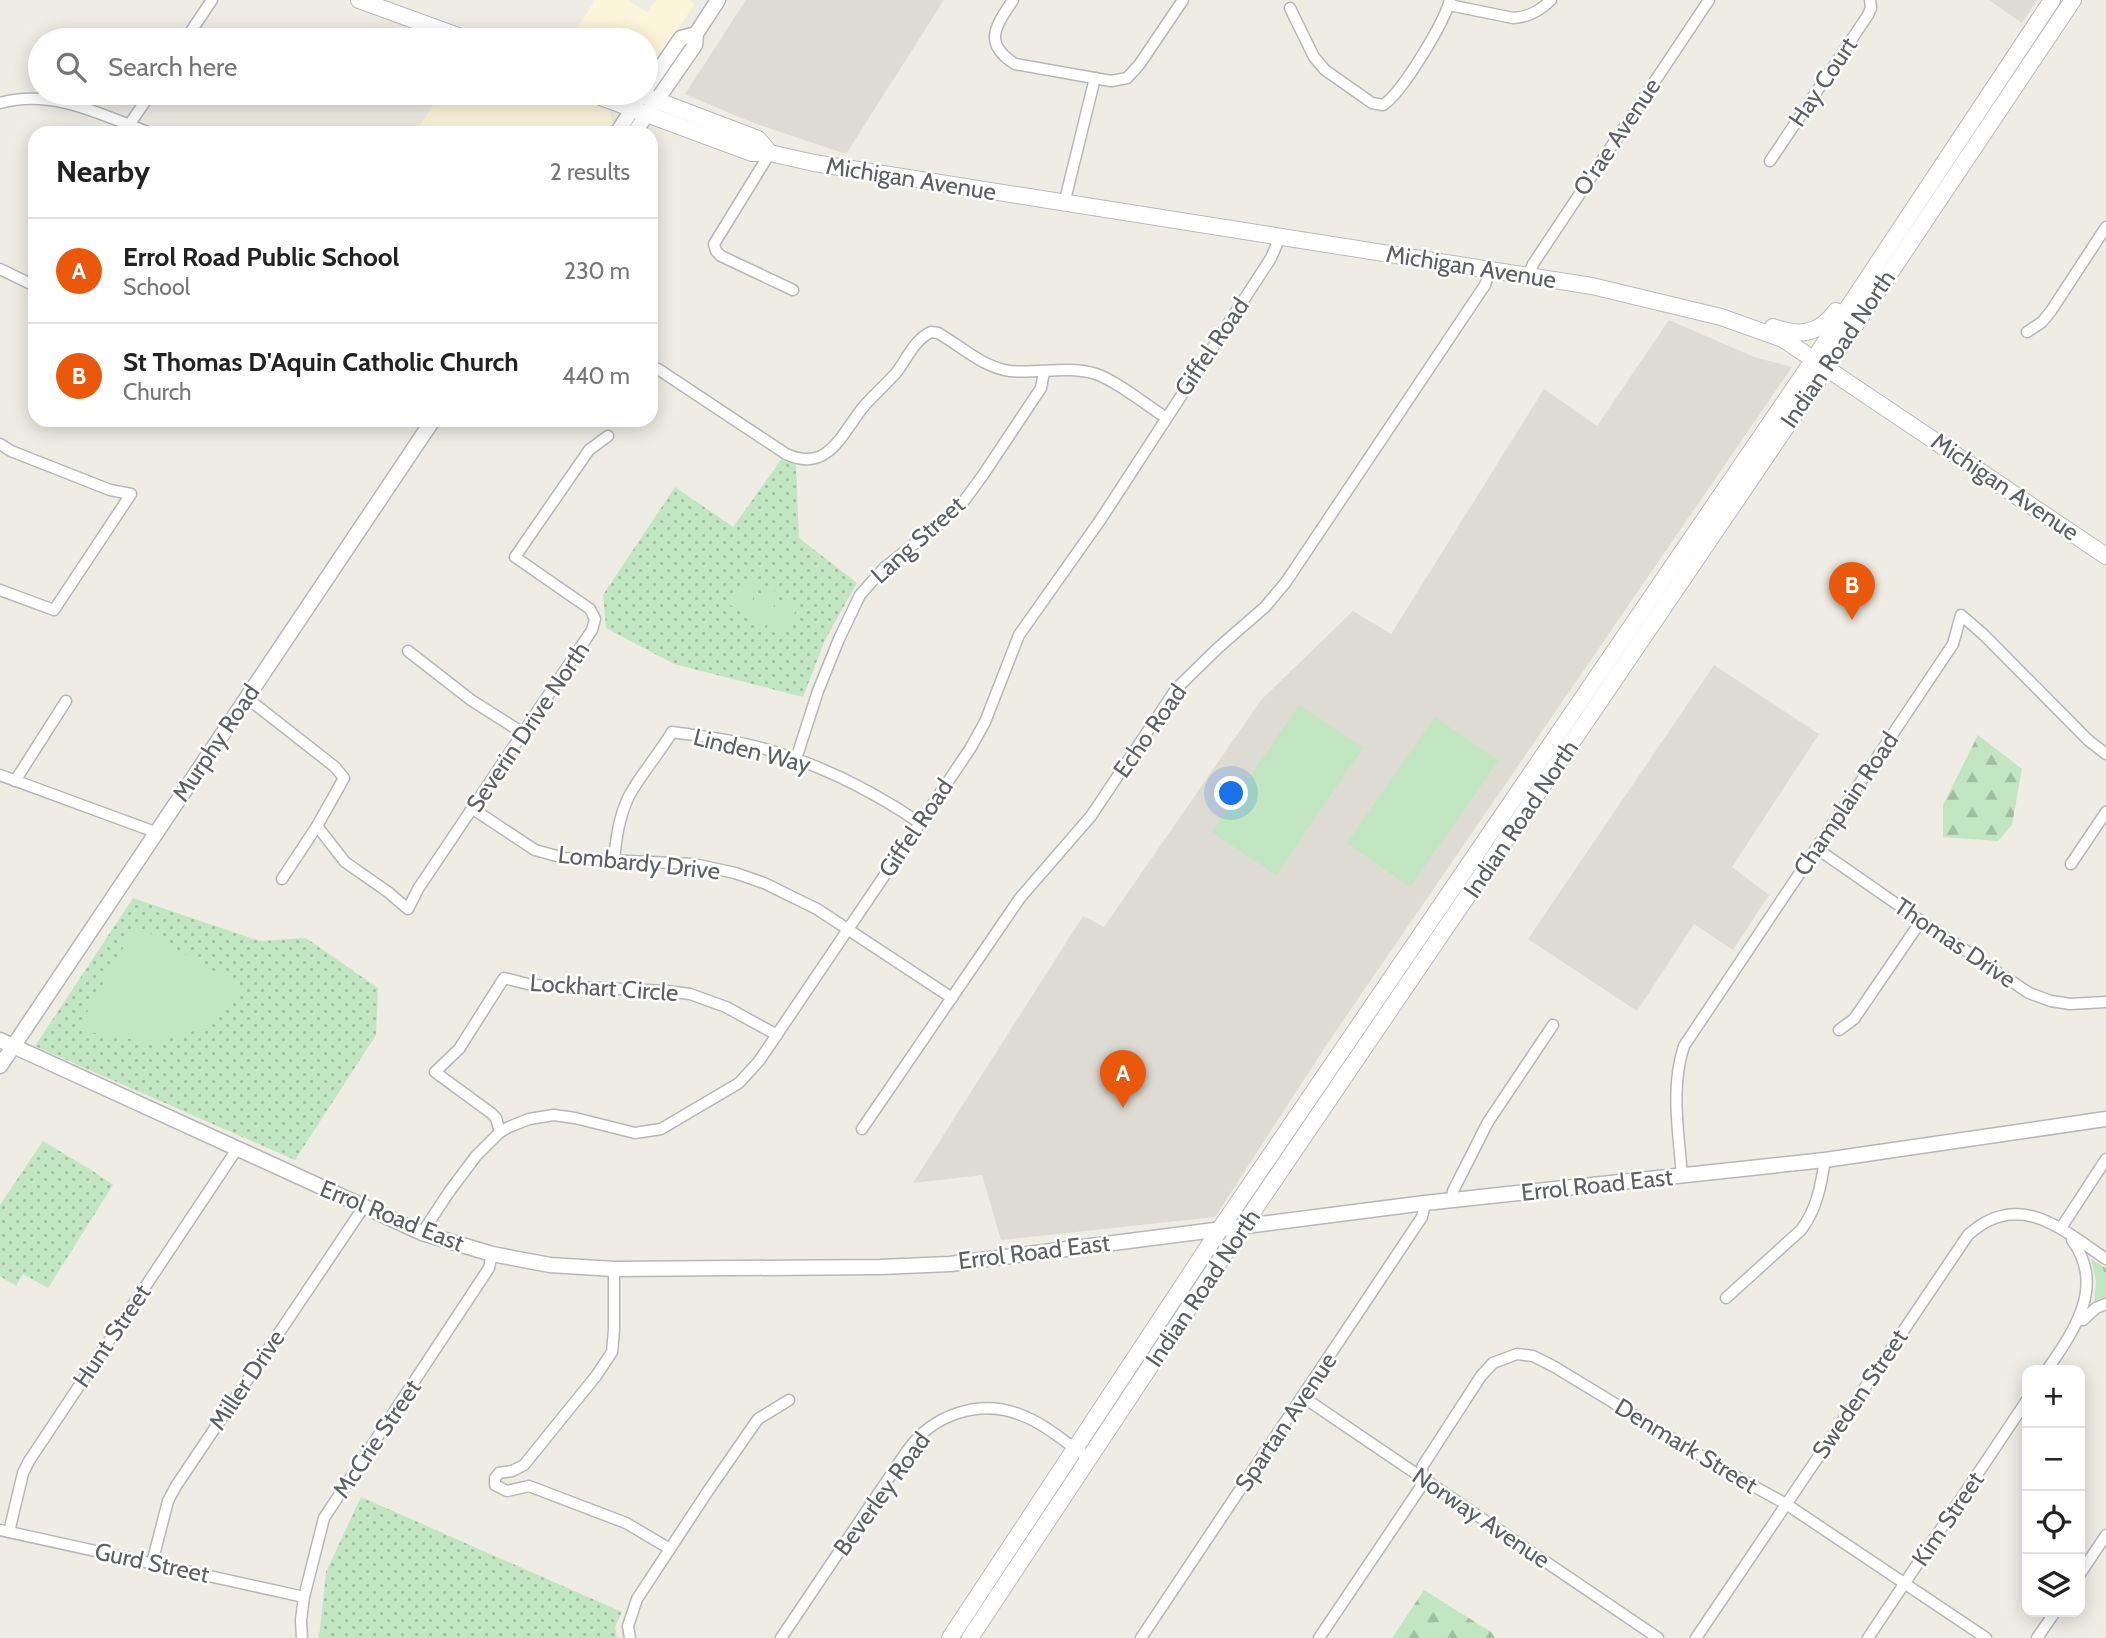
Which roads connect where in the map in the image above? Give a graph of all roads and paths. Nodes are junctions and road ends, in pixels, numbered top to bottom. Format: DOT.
graph roads {
  1 [pos="212,0"];
  2 [pos="359,0"];
  3 [pos="718,0"];
  4 [pos="1013,0"];
  5 [pos="1183,0"];
  6 [pos="1552,0"];
  7 [pos="1709,0"];
  8 [pos="2052,0"];
  9 [pos="2073,0"];
  10 [pos="1871,1"];
  11 [pos="1449,3"];
  12 [pos="1290,8"];
  13 [pos="193,28"];
  14 [pos="435,28"];
  15 [pos="1095,78"];
  16 [pos="658,81"];
  17 [pos="28,98"];
  18 [pos="658,99"];
  19 [pos="0,103"];
  20 [pos="74,105"];
  21 [pos="143,105"];
  22 [pos="622,105"];
  23 [pos="642,105"];
  24 [pos="640,112"];
  25 [pos="130,125"];
  26 [pos="625,126"];
  27 [pos="636,126"];
  28 [pos="770,152"];
  29 [pos="1770,161"];
  30 [pos="1064,204"];
  31 [pos="2106,227"];
  32 [pos="1280,237"];
  33 [pos="0,269"];
  34 [pos="1490,270"];
  35 [pos="1528,276"];
  36 [pos="1864,281"];
  37 [pos="28,283"];
  38 [pos="793,290"];
  39 [pos="1721,317"];
  40 [pos="2027,331"];
  41 [pos="1821,363"];
  42 [pos="658,369"];
  43 [pos="1044,372"];
  44 [pos="1165,417"];
  45 [pos="428,427"];
  46 [pos="608,436"];
  47 [pos="0,444"];
  48 [pos="2106,556"];
  49 [pos="0,590"];
  50 [pos="408,651"];
  51 [pos="247,698"];
  52 [pos="66,701"];
  53 [pos="523,733"];
  54 [pos="2106,754"];
  55 [pos="796,759"];
  56 [pos="0,775"];
  57 [pos="15,781"];
  58 [pos="473,809"];
  59 [pos="2106,812"];
  60 [pos="919,823"];
  61 [pos="317,826"];
  62 [pos="155,832"];
  63 [pos="1816,848"];
  64 [pos="614,861"];
  65 [pos="2071,864"];
  66 [pos="282,878"];
  67 [pos="1920,921"];
  68 [pos="847,930"];
  69 [pos="951,998"];
  70 [pos="2106,1002"];
  71 [pos="1553,1025"];
  72 [pos="1839,1030"];
  73 [pos="777,1035"];
  74 [pos="7,1043"];
  75 [pos="0,1066"];
  76 [pos="2106,1119"];
  77 [pos="862,1129"];
  78 [pos="500,1132"];
  79 [pos="237,1149"];
  80 [pos="2106,1159"];
  81 [pos="1825,1160"];
  82 [pos="1682,1177"];
  83 [pos="1452,1200"];
  84 [pos="1425,1203"];
  85 [pos="363,1208"];
  86 [pos="1243,1226"];
  87 [pos="2061,1228"];
  88 [pos="1220,1229"];
  89 [pos="422,1233"];
  90 [pos="492,1254"];
  91 [pos="2106,1259"];
  92 [pos="614,1269"];
  93 [pos="1727,1298"];
  94 [pos="2106,1304"];
  95 [pos="2078,1325"];
  96 [pos="2050,1365"];
  97 [pos="1303,1397"];
  98 [pos="789,1400"];
  99 [pos="2022,1408"];
  100 [pos="1075,1450"];
  101 [pos="1090,1459"];
  102 [pos="1423,1479"];
  103 [pos="1786,1504"];
  104 [pos="4,1531"];
  105 [pos="2106,1535"];
  106 [pos="670,1549"];
  107 [pos="152,1563"];
  108 [pos="2085,1566"];
  109 [pos="1905,1583"];
  110 [pos="304,1597"];
  111 [pos="2052,1617"];
  112 [pos="302,1638"];
  113 [pos="630,1638"];
  114 [pos="781,1638"];
  115 [pos="950,1638"];
  116 [pos="970,1638"];
  117 [pos="1142,1638"];
  118 [pos="1319,1638"];
  119 [pos="1658,1638"];
  120 [pos="1696,1638"];
  121 [pos="1868,1638"];
  122 [pos="1986,1638"];
  123 [pos="2037,1638"];
  1 -- 13 [label="street"];
  2 -- 14 [label="main road"];
  3 -- 16 [label="street"];
  4 -- 15 [label="street"];
  5 -- 15 [label="street"];
  6 -- 11 [label="street"];
  7 -- 35 [label="street, O'rae Avenue"];
  8 -- 36 [label="main road, Indian Road North"];
  9 -- 41 [label="main road, Indian Road North"];
  10 -- 29 [label="street, Hay Court"];
  11 -- 12 [label="street"];
  15 -- 30 [label="street"];
  17 -- 19 [label="street"];
  18 -- 28 [label="main road, Michigan Avenue"];
  20 -- 25 [label="street"];
  21 -- 25 [label="street"];
  22 -- 24 [label="main road, Michigan Avenue"];
  23 -- 24 [label="street"];
  24 -- 26 [label="street"];
  24 -- 27 [label="street"];
  24 -- 28 [label="main road, Michigan Avenue"];
  28 -- 30 [label="main road, Michigan Avenue"];
  28 -- 38 [label="street"];
  30 -- 32 [label="main road, Michigan Avenue"];
  31 -- 40 [label="street"];
  32 -- 34 [label="main road, Michigan Avenue"];
  32 -- 44 [label="street, Giffel Road"];
  33 -- 37 [label="street"];
  34 -- 35 [label="main road, Michigan Avenue"];
  34 -- 69 [label="street, Echo Road"];
  35 -- 39 [label="main road, Michigan Avenue"];
  36 -- 39 [label="main road"];
  36 -- 41 [label="main road, Indian Road North"];
  39 -- 41 [label="main road, Michigan Avenue"];
  41 -- 48 [label="main road, Michigan Avenue"];
  41 -- 86 [label="main road, Indian Road North"];
  41 -- 88 [label="main road, Indian Road North"];
  42 -- 43 [label="street"];
  43 -- 44 [label="street"];
  43 -- 55 [label="street, Lang Street"];
  44 -- 60 [label="street, Giffel Road"];
  45 -- 51 [label="street, Murphy Road"];
  46 -- 53 [label="street, Severin Drive North"];
  47 -- 49 [label="street"];
  50 -- 53 [label="street"];
  51 -- 61 [label="street"];
  51 -- 62 [label="street, Murphy Road"];
  52 -- 57 [label="street"];
  53 -- 58 [label="street, Severin Drive North"];
  54 -- 63 [label="street, Champlain Road"];
  55 -- 60 [label="street, Linden Way"];
  55 -- 64 [label="street, Linden Way"];
  56 -- 57 [label="street"];
  57 -- 62 [label="street"];
  58 -- 61 [label="street, Severin Drive North"];
  58 -- 64 [label="street, Lombardy Drive"];
  59 -- 65 [label="street"];
  60 -- 68 [label="street, Giffel Road"];
  61 -- 66 [label="street"];
  62 -- 74 [label="street, Murphy Road"];
  63 -- 67 [label="street, Thomas Drive"];
  63 -- 82 [label="street, Champlain Road"];
  64 -- 68 [label="street, Lombardy Drive"];
  67 -- 70 [label="street, Thomas Drive"];
  67 -- 72 [label="street"];
  68 -- 69 [label="street, Lombardy Drive"];
  68 -- 73 [label="street, Giffel Road"];
  69 -- 77 [label="street, Echo Road"];
  71 -- 83 [label="street"];
  73 -- 78 [label="street, Giffel Road"];
  73 -- 78 [label="street, Lockhart Circle"];
  74 -- 75 [label="street, Murphy Road"];
  74 -- 79 [label="street, Errol Road East"];
  76 -- 81 [label="street, Errol Road East"];
  78 -- 89 [label="street, Giffel Road"];
  79 -- 85 [label="street, Errol Road East"];
  79 -- 104 [label="street, Hunt Street"];
  80 -- 87 [label="street"];
  81 -- 82 [label="street, Errol Road East"];
  81 -- 93 [label="street"];
  82 -- 83 [label="street, Errol Road East"];
  83 -- 84 [label="street, Errol Road East"];
  84 -- 86 [label="street, Errol Road East"];
  84 -- 97 [label="street, Spartan Avenue"];
  85 -- 89 [label="street, Errol Road East"];
  85 -- 107 [label="street, Miller Drive"];
  86 -- 88 [label="street, Errol Road East"];
  86 -- 101 [label="main road, Indian Road North"];
  87 -- 91 [label="street, Sweden Street"];
  87 -- 95 [label="street"];
  87 -- 103 [label="street, Sweden Street"];
  88 -- 92 [label="street, Errol Road East"];
  88 -- 100 [label="main road, Indian Road North"];
  89 -- 90 [label="street, Errol Road East"];
  90 -- 92 [label="street, Errol Road East"];
  90 -- 110 [label="street, McCrie Street"];
  92 -- 106 [label="street"];
  94 -- 95 [label="street"];
  95 -- 96 [label="street"];
  97 -- 102 [label="street, Norway Avenue"];
  97 -- 117 [label="street, Spartan Avenue"];
  98 -- 106 [label="street"];
  99 -- 109 [label="street, Kim Street"];
  100 -- 101 [label="street, Beverley Road"];
  100 -- 114 [label="street, Beverley Road"];
  100 -- 115 [label="main road, Indian Road North"];
  101 -- 116 [label="main road, Indian Road North"];
  102 -- 103 [label="street, Denmark Street"];
  102 -- 118 [label="street, Denmark Street"];
  102 -- 119 [label="street, Norway Avenue"];
  103 -- 109 [label="street, Denmark Street"];
  103 -- 120 [label="street, Sweden Street"];
  104 -- 107 [label="street, Gurd Street"];
  105 -- 108 [label="street"];
  106 -- 113 [label="street"];
  107 -- 110 [label="street, Gurd Street"];
  109 -- 121 [label="street, Kim Street"];
  109 -- 122 [label="street, Denmark Street"];
  110 -- 112 [label="street, McCrie Street"];
  111 -- 123 [label="street"];
}
